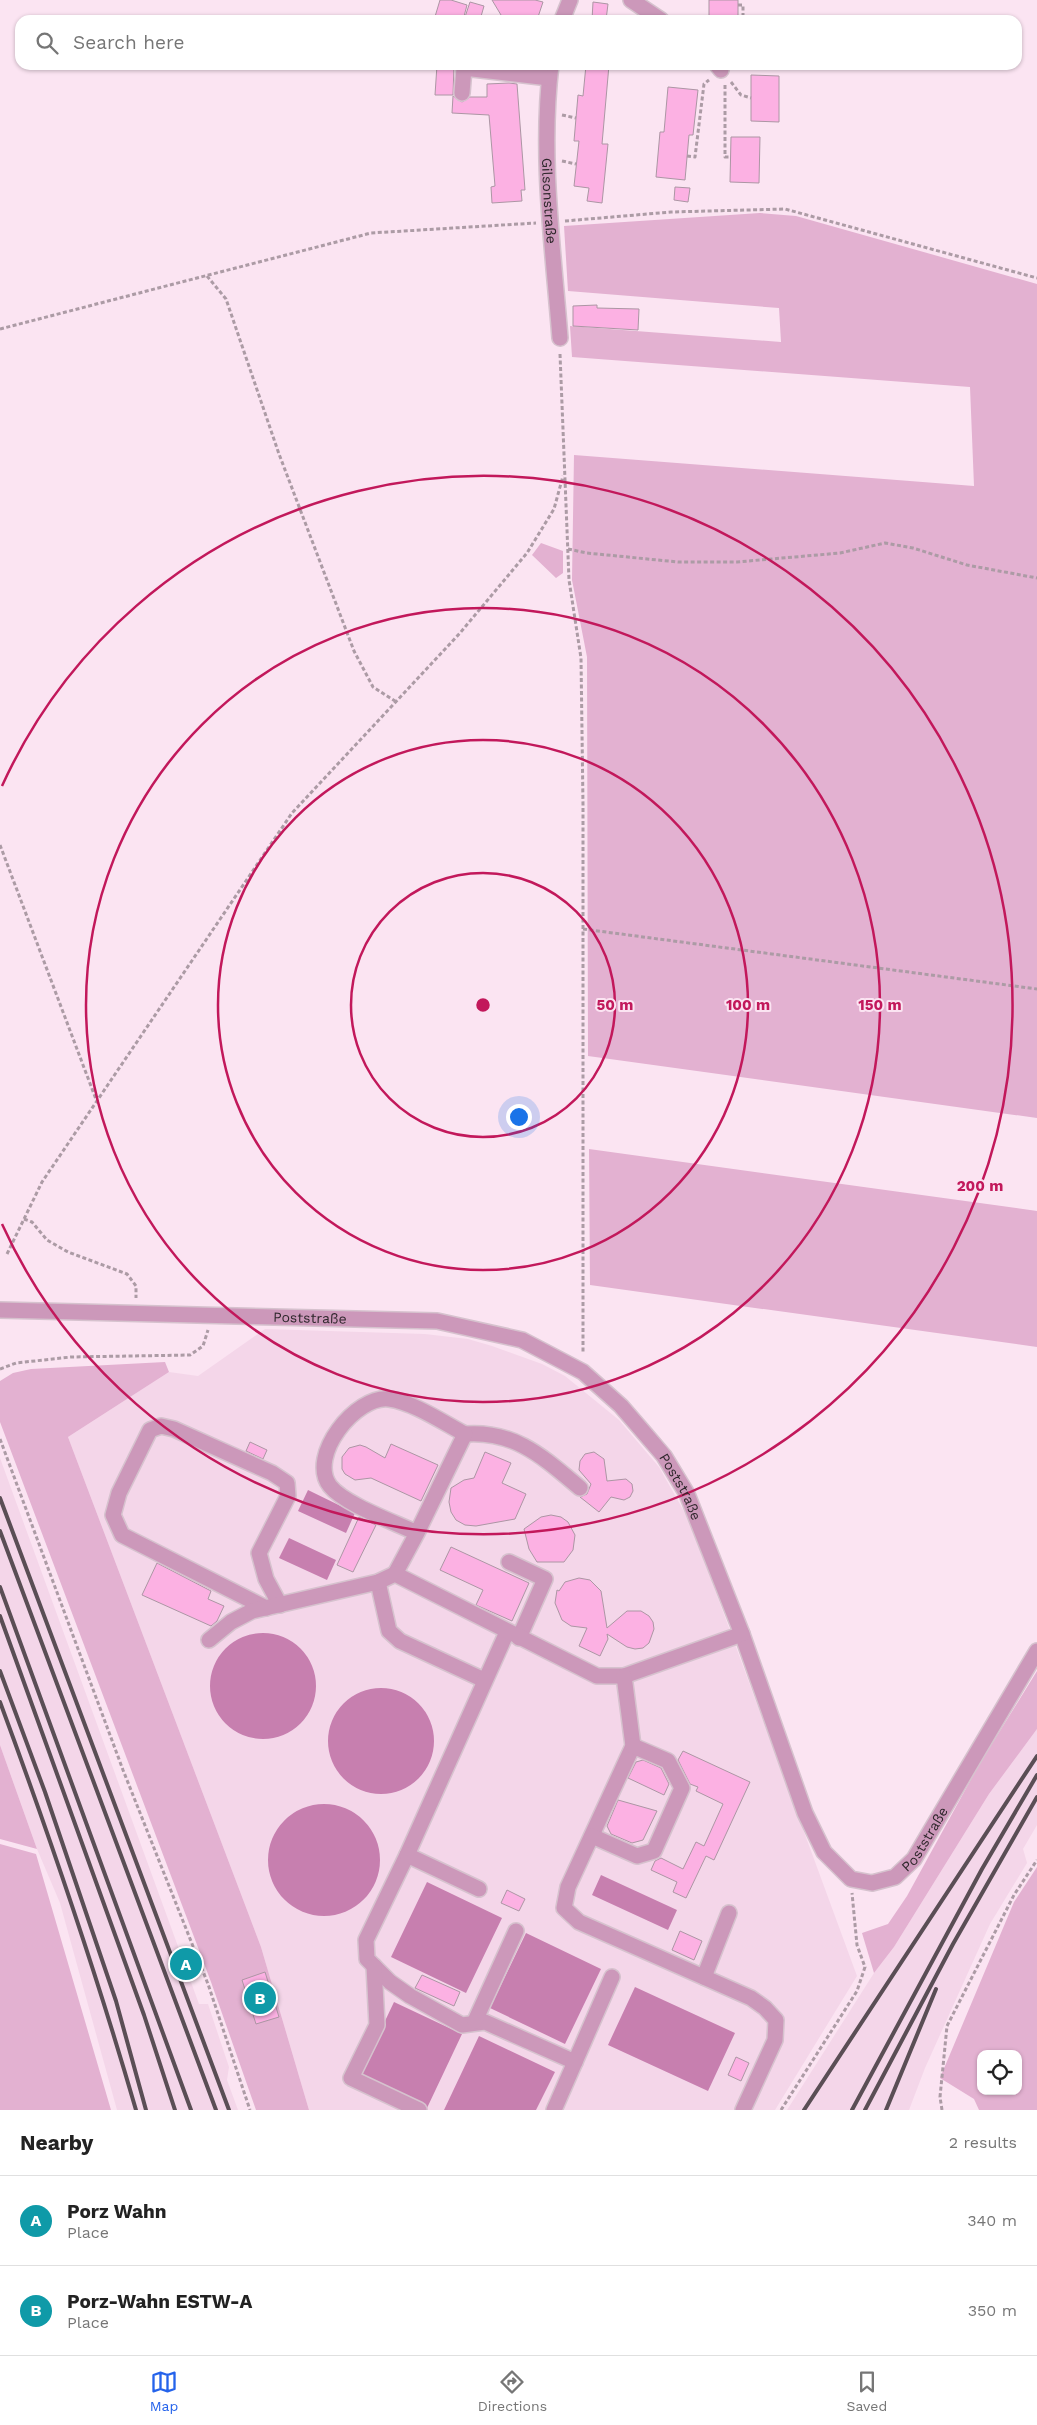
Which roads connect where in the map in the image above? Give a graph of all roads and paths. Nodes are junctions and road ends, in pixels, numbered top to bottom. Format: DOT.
graph roads {
  1 [pos="570,0"];
  2 [pos="631,0"];
  3 [pos="738,5"];
  4 [pos="564,15"];
  5 [pos="654,15"];
  6 [pos="743,15"];
  7 [pos="464,70"];
  8 [pos="507,70"];
  9 [pos="716,70"];
  10 [pos="720,70"];
  11 [pos="721,70"];
  12 [pos="550,72"];
  13 [pos="462,92"];
  14 [pos="751,98"];
  15 [pos="687,156"];
  16 [pos="731,157"];
  17 [pos="551,222"];
  18 [pos="207,276"];
  19 [pos="1037,278"];
  20 [pos="0,329"];
  21 [pos="560,338"];
  22 [pos="564,472"];
  23 [pos="568,549"];
  24 [pos="1037,578"];
  25 [pos="395,700"];
  26 [pos="0,845"];
  27 [pos="583,929"];
  28 [pos="1037,989"];
  29 [pos="97,1102"];
  30 [pos="24,1219"];
  31 [pos="7,1254"];
  32 [pos="136,1298"];
  33 [pos="0,1310"];
  34 [pos="212,1315"];
  35 [pos="0,1369"];
  36 [pos="583,1372"];
  37 [pos="466,1434"];
  38 [pos="0,1439"];
  39 [pos="580,1488"];
  40 [pos="417,1532"];
  41 [pos="509,1562"];
  42 [pos="395,1574"];
  43 [pos="378,1582"];
  44 [pos="273,1606"];
  45 [pos="742,1634"];
  46 [pos="513,1635"];
  47 [pos="209,1640"];
  48 [pos="1037,1651"];
  49 [pos="624,1676"];
  50 [pos="484,1680"];
  51 [pos="633,1746"];
  52 [pos="592,1836"];
  53 [pos="407,1855"];
  54 [pos="1037,1860"];
  55 [pos="851,1879"];
  56 [pos="479,1889"];
  57 [pos="729,1913"];
  58 [pos="516,1931"];
  59 [pos="374,1966"];
  60 [pos="612,1977"];
  61 [pos="704,1977"];
  62 [pos="475,2021"];
  63 [pos="575,2062"];
  64 [pos="250,2110"];
  65 [pos="419,2110"];
  66 [pos="554,2110"];
  67 [pos="743,2110"];
  68 [pos="781,2110"];
  69 [pos="942,2110"];
  1 -- 4 [label="street"];
  2 -- 5 [label="street"];
  3 -- 6 [label="path"];
  7 -- 13 [label="street"];
  8 -- 12 [label="street"];
  9 -- 15 [label="path"];
  10 -- 16 [label="path"];
  11 -- 14 [label="path"];
  12 -- 17 [label="street, Gilsonstraße"];
  17 -- 18 [label="path"];
  17 -- 19 [label="path"];
  17 -- 21 [label="street, Gilsonstraße"];
  18 -- 20 [label="path"];
  18 -- 25 [label="path"];
  21 -- 22 [label="path"];
  22 -- 23 [label="path"];
  22 -- 25 [label="path"];
  23 -- 24 [label="path"];
  23 -- 27 [label="path"];
  25 -- 29 [label="path"];
  26 -- 29 [label="path"];
  27 -- 28 [label="path"];
  27 -- 36 [label="path"];
  29 -- 30 [label="path"];
  30 -- 31 [label="path"];
  30 -- 32 [label="path"];
  33 -- 34 [label="street, Poststraße"];
  34 -- 35 [label="path"];
  34 -- 36 [label="street, Poststraße"];
  36 -- 45 [label="street, Poststraße"];
  37 -- 39 [label="street"];
  37 -- 40 [label="street"];
  37 -- 40 [label="street"];
  38 -- 64 [label="path"];
  40 -- 42 [label="street"];
  41 -- 46 [label="street"];
  42 -- 43 [label="street"];
  42 -- 46 [label="street"];
  43 -- 44 [label="street"];
  43 -- 50 [label="street"];
  44 -- 44 [label="street"];
  44 -- 47 [label="street"];
  45 -- 49 [label="street"];
  45 -- 55 [label="street, Poststraße"];
  46 -- 49 [label="street"];
  46 -- 50 [label="street"];
  48 -- 55 [label="street, Poststraße"];
  49 -- 51 [label="street"];
  50 -- 53 [label="street"];
  51 -- 52 [label="street"];
  51 -- 52 [label="street"];
  52 -- 61 [label="street"];
  53 -- 56 [label="street"];
  53 -- 59 [label="street"];
  54 -- 69 [label="path"];
  55 -- 68 [label="path"];
  57 -- 61 [label="street"];
  58 -- 62 [label="street"];
  59 -- 62 [label="street"];
  59 -- 65 [label="street"];
  60 -- 63 [label="street"];
  61 -- 67 [label="street"];
  62 -- 63 [label="street"];
  63 -- 66 [label="street"];
}
